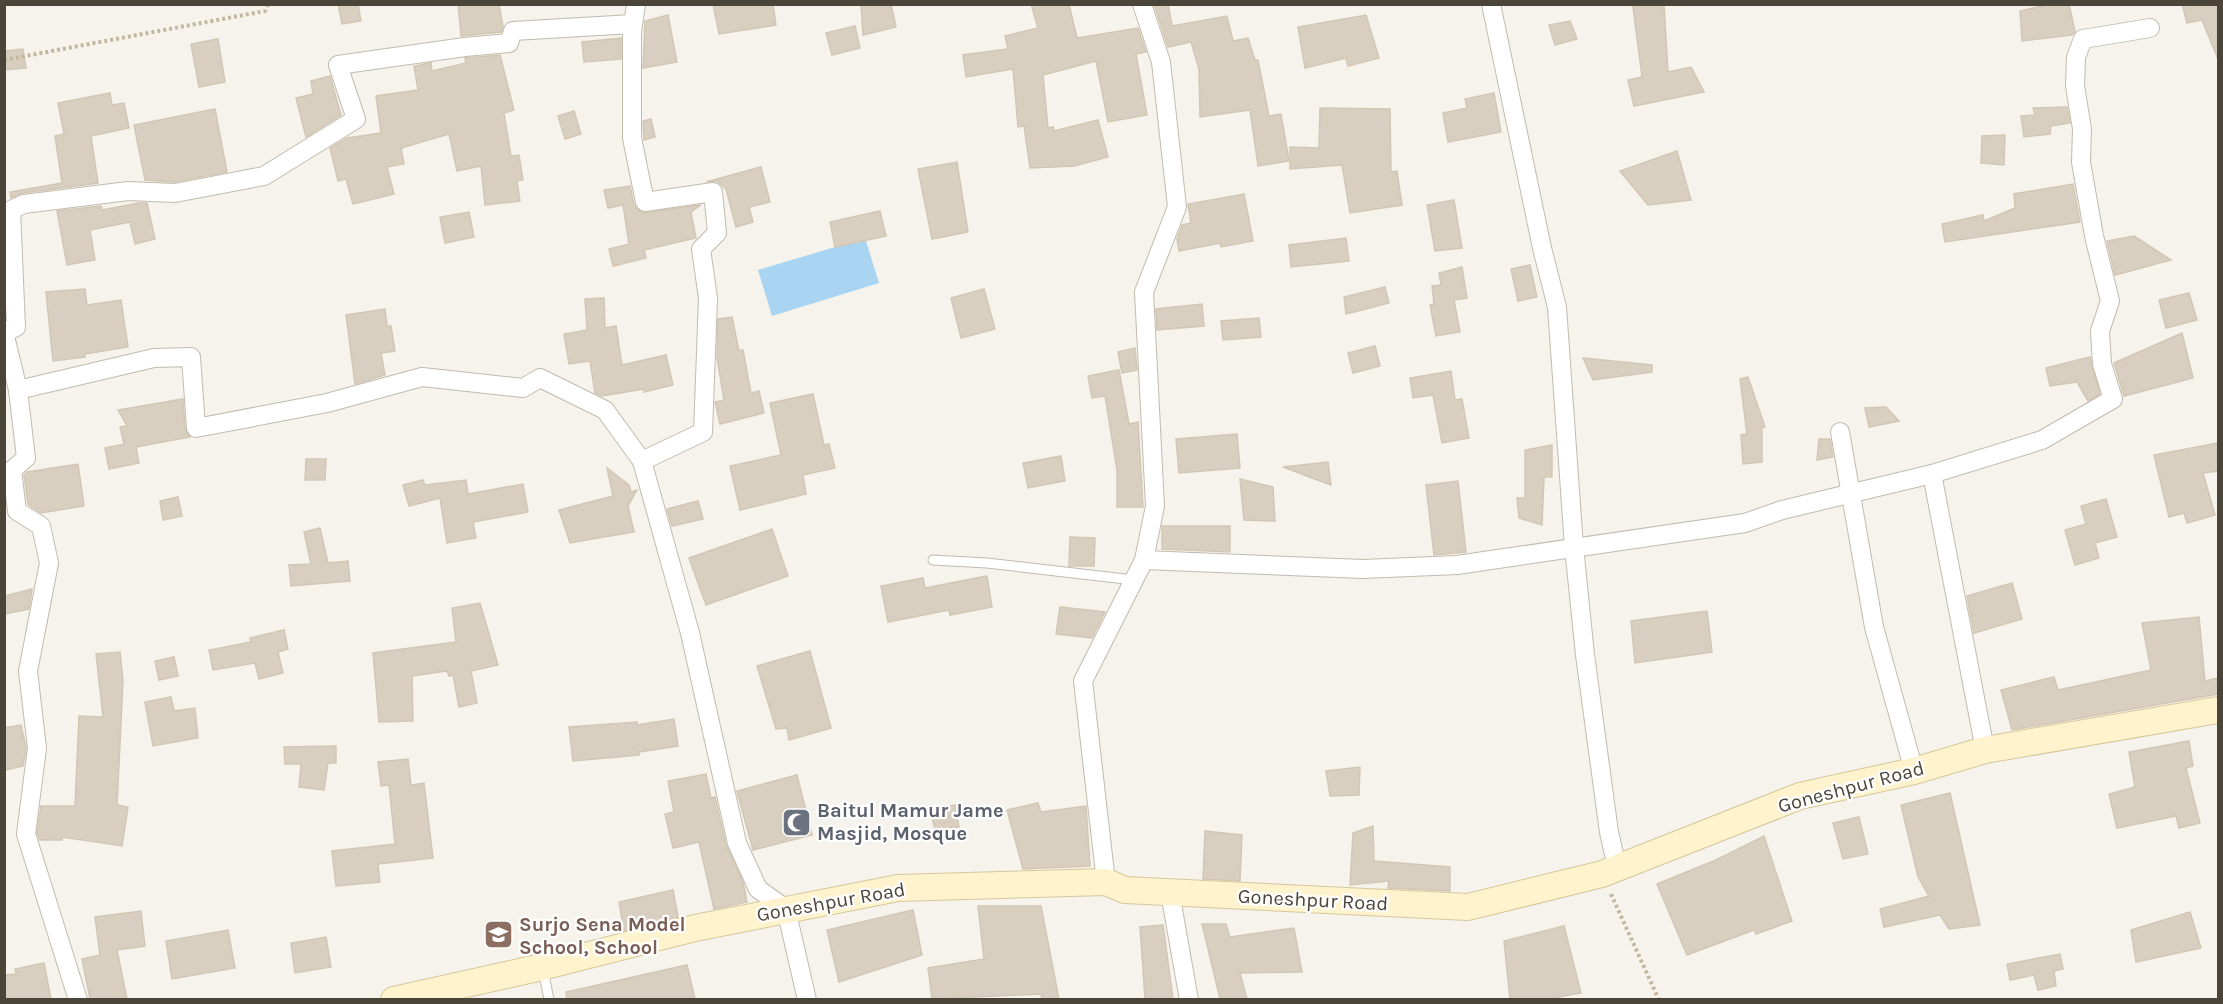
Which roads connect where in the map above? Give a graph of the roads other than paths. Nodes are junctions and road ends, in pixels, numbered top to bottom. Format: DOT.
graph roads {
  1 [pos="636,4"];
  2 [pos="1142,4"];
  3 [pos="1491,4"];
  4 [pos="633,24"];
  5 [pos="2150,28"];
  6 [pos="5,332"];
  7 [pos="18,390"];
  8 [pos="1840,432"];
  9 [pos="642,461"];
  10 [pos="1932,474"];
  11 [pos="1851,492"];
  12 [pos="1574,547"];
  13 [pos="933,560"];
  14 [pos="1144,560"];
  15 [pos="1134,580"];
  16 [pos="2218,710"];
  17 [pos="1985,750"];
  18 [pos="1914,771"];
  19 [pos="1609,871"];
  20 [pos="1106,882"];
  21 [pos="1170,893"];
  22 [pos="786,909"];
  23 [pos="542,967"];
  24 [pos="78,999"];
  25 [pos="394,999"];
  26 [pos="549,999"];
  27 [pos="807,999"];
  28 [pos="1189,999"];
  1 -- 4 [label="street"];
  2 -- 14 [label="street"];
  3 -- 12 [label="street"];
  4 -- 6 [label="street"];
  4 -- 9 [label="street"];
  5 -- 10 [label="street"];
  6 -- 7 [label="street"];
  7 -- 9 [label="street"];
  7 -- 24 [label="street"];
  8 -- 11 [label="street"];
  9 -- 22 [label="street"];
  10 -- 11 [label="street"];
  10 -- 17 [label="street"];
  11 -- 12 [label="street"];
  11 -- 18 [label="street"];
  12 -- 14 [label="street"];
  12 -- 19 [label="street"];
  13 -- 15 [label="lane"];
  14 -- 15 [label="street"];
  15 -- 20 [label="street"];
  16 -- 17 [label="street, Goneshpur Road"];
  17 -- 18 [label="street, Goneshpur Road"];
  18 -- 19 [label="street, Goneshpur Road"];
  19 -- 21 [label="street, Goneshpur Road"];
  20 -- 21 [label="street, Goneshpur Road"];
  20 -- 22 [label="street, Goneshpur Road"];
  21 -- 28 [label="street"];
  22 -- 23 [label="street, Goneshpur Road"];
  22 -- 27 [label="street"];
  23 -- 25 [label="street, Goneshpur Road"];
  23 -- 26 [label="lane"];
}
